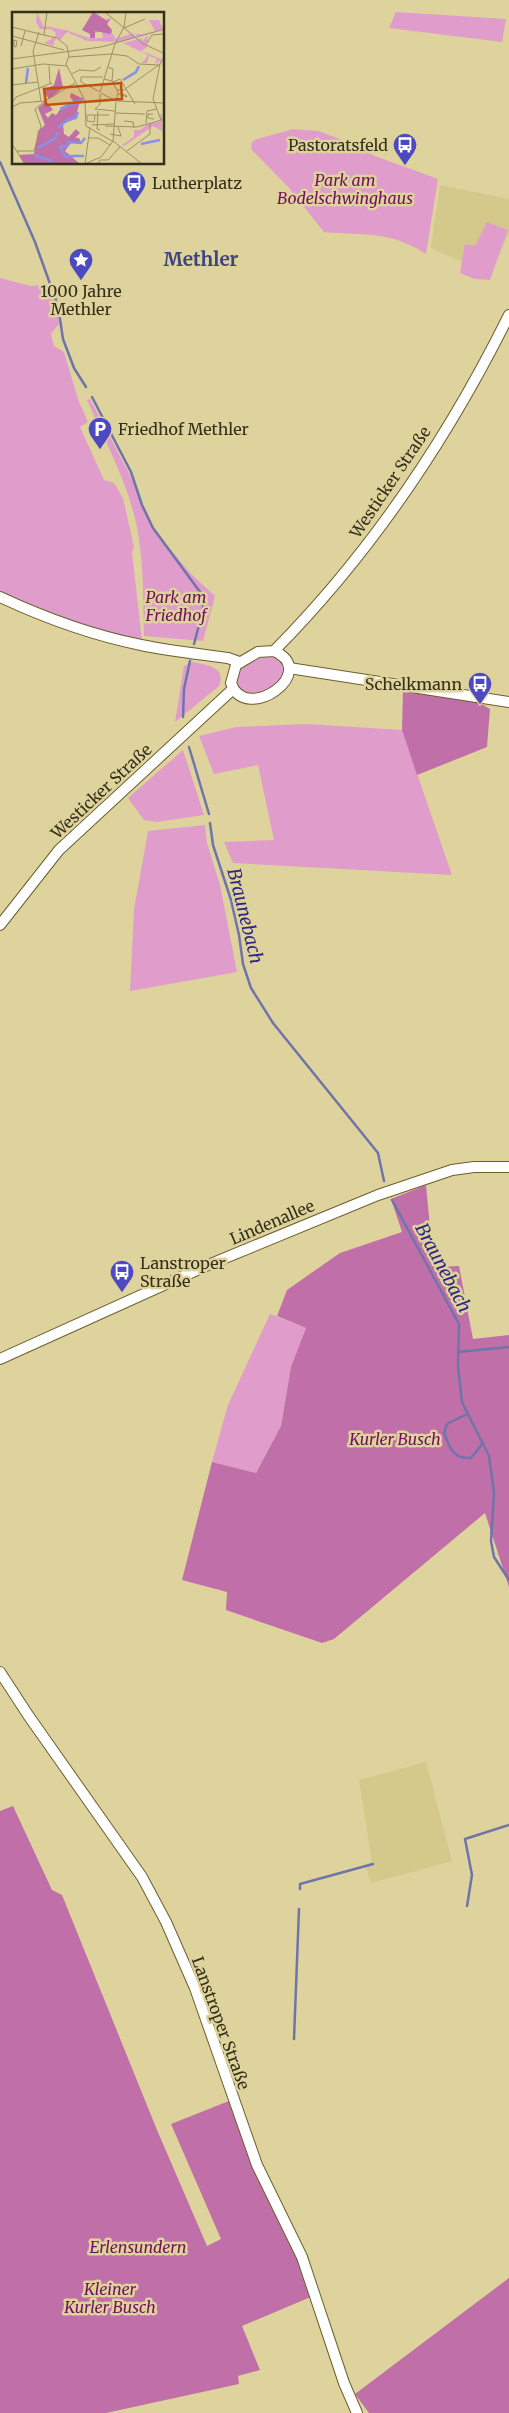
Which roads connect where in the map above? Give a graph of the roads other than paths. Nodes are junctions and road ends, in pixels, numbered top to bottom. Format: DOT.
graph roads {
  1 [pos="509,315"];
  2 [pos="0,597"];
  3 [pos="274,650"];
  4 [pos="239,662"];
  5 [pos="289,668"];
  6 [pos="233,689"];
  7 [pos="509,702"];
  8 [pos="0,925"];
  9 [pos="509,1167"];
  10 [pos="0,1359"];
  11 [pos="0,1672"];
  12 [pos="357,2413"];
  1 -- 3 [label="street, Westicker Straße"];
  2 -- 4 [label="street"];
  3 -- 4 [label="street"];
  3 -- 5 [label="street"];
  4 -- 6 [label="street"];
  5 -- 6 [label="street"];
  5 -- 7 [label="street"];
  6 -- 8 [label="street, Westicker Straße"];
  9 -- 10 [label="street, Lindenallee"];
  11 -- 12 [label="street, Lanstroper Straße"];
}
